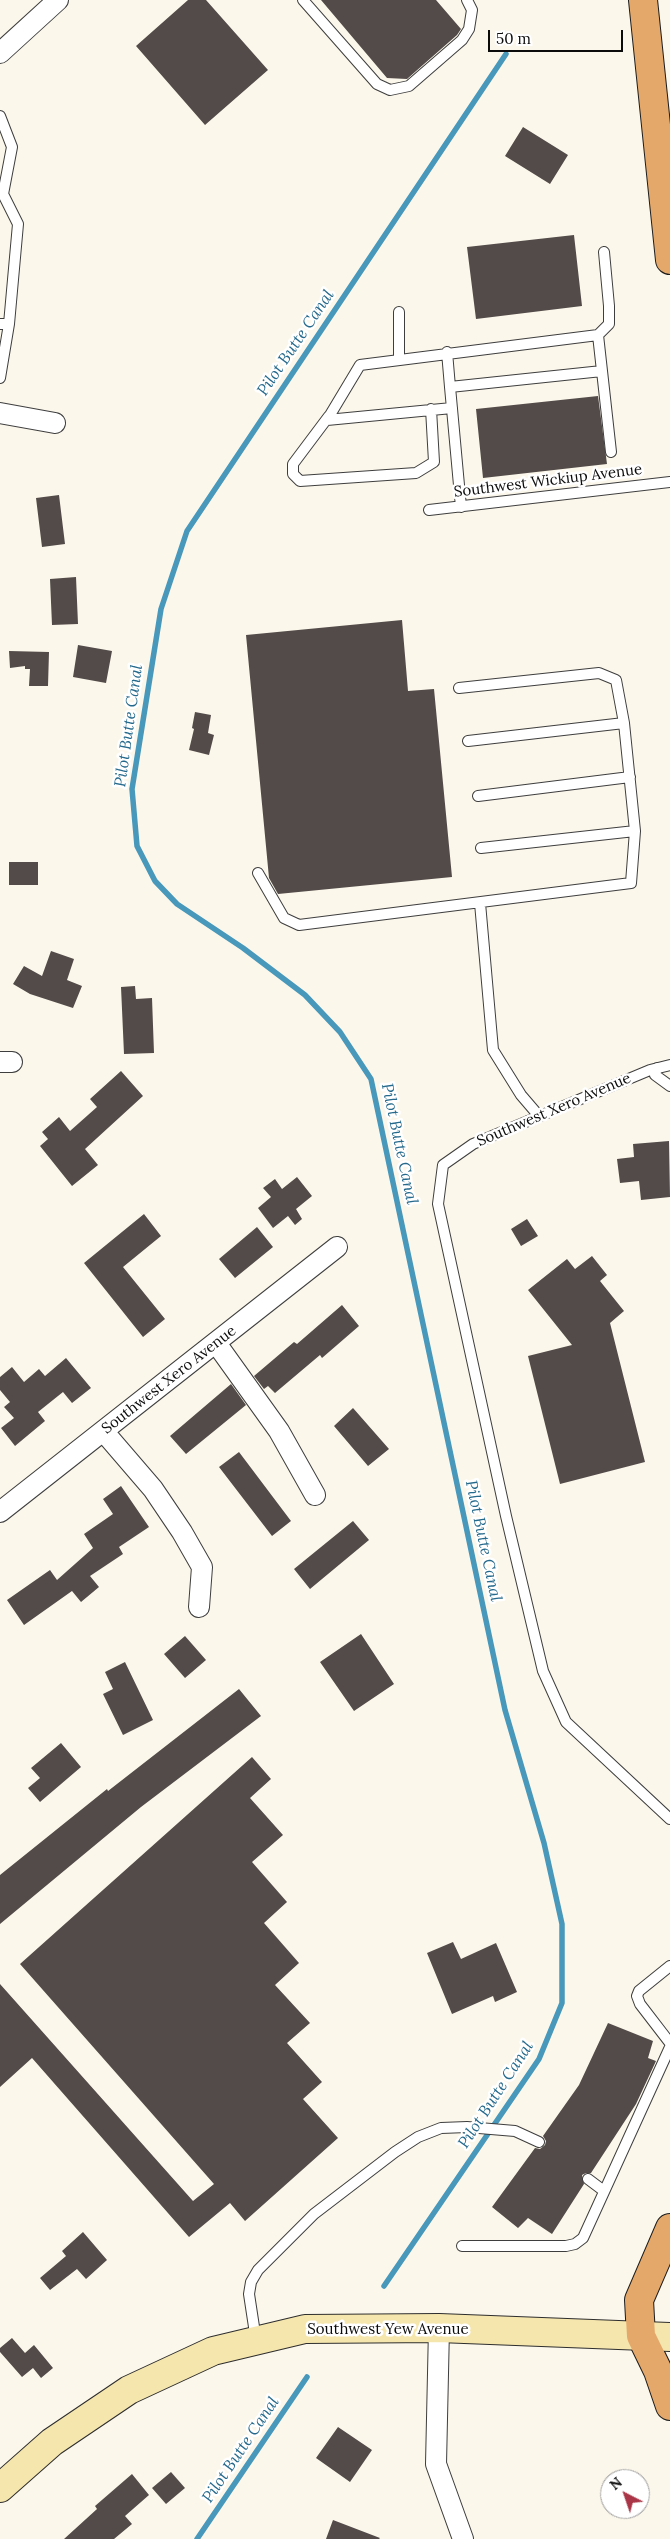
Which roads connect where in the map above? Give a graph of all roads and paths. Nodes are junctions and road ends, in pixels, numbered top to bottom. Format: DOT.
graph roads {
  1 [pos="58,0"];
  2 [pos="303,0"];
  3 [pos="467,0"];
  4 [pos="643,0"];
  5 [pos="0,54"];
  6 [pos="0,116"];
  7 [pos="1,194"];
  8 [pos="604,252"];
  9 [pos="670,260"];
  10 [pos="400,312"];
  11 [pos="5,324"];
  12 [pos="598,335"];
  13 [pos="447,352"];
  14 [pos="399,359"];
  15 [pos="602,371"];
  16 [pos="0,378"];
  17 [pos="450,387"];
  18 [pos="452,408"];
  19 [pos="432,409"];
  20 [pos="0,413"];
  21 [pos="329,416"];
  22 [pos="55,423"];
  23 [pos="611,452"];
  24 [pos="670,482"];
  25 [pos="461,506"];
  26 [pos="429,510"];
  27 [pos="458,688"];
  28 [pos="624,723"];
  29 [pos="468,741"];
  30 [pos="630,777"];
  31 [pos="478,796"];
  32 [pos="635,832"];
  33 [pos="481,848"];
  34 [pos="258,873"];
  35 [pos="480,903"];
  36 [pos="670,1065"];
  37 [pos="657,1068"];
  38 [pos="670,1086"];
  39 [pos="539,1116"];
  40 [pos="337,1248"];
  41 [pos="216,1343"];
  42 [pos="104,1432"];
  43 [pos="315,1495"];
  44 [pos="0,1512"];
  45 [pos="199,1607"];
  46 [pos="670,1819"];
  47 [pos="670,1966"];
  48 [pos="670,2045"];
  49 [pos="539,2142"];
  50 [pos="588,2179"];
  51 [pos="604,2191"];
  52 [pos="670,2228"];
  53 [pos="462,2246"];
  54 [pos="439,2328"];
  55 [pos="641,2336"];
  56 [pos="670,2337"];
  57 [pos="256,2341"];
  58 [pos="670,2406"];
  59 [pos="0,2488"];
  60 [pos="462,2539"];
  1 -- 5 [label="street"];
  2 -- 3 [label="lane"];
  4 -- 9 [label="highway"];
  6 -- 7 [label="lane"];
  7 -- 11 [label="lane"];
  8 -- 12 [label="lane"];
  10 -- 14 [label="lane"];
  11 -- 16 [label="lane"];
  12 -- 13 [label="lane"];
  12 -- 15 [label="lane"];
  13 -- 14 [label="lane"];
  13 -- 17 [label="lane"];
  14 -- 21 [label="lane"];
  15 -- 17 [label="lane"];
  15 -- 23 [label="lane"];
  17 -- 18 [label="lane"];
  18 -- 19 [label="lane"];
  18 -- 25 [label="lane"];
  19 -- 21 [label="lane"];
  19 -- 21 [label="lane"];
  20 -- 22 [label="street"];
  24 -- 25 [label="lane, Southwest Wickiup Avenue"];
  25 -- 26 [label="lane, Southwest Wickiup Avenue"];
  27 -- 28 [label="lane"];
  28 -- 29 [label="lane"];
  28 -- 30 [label="lane"];
  30 -- 31 [label="lane"];
  30 -- 32 [label="lane"];
  32 -- 33 [label="lane"];
  32 -- 35 [label="lane"];
  34 -- 35 [label="lane"];
  35 -- 39 [label="lane"];
  36 -- 37 [label="lane, Southwest Xero Avenue"];
  37 -- 38 [label="lane"];
  37 -- 39 [label="lane, Southwest Xero Avenue"];
  39 -- 46 [label="lane, Southwest Xero Avenue"];
  40 -- 41 [label="street, Southwest Xero Avenue"];
  41 -- 42 [label="street, Southwest Xero Avenue"];
  41 -- 43 [label="street"];
  42 -- 44 [label="street, Southwest Xero Avenue"];
  42 -- 45 [label="street"];
  47 -- 48 [label="lane"];
  48 -- 51 [label="lane"];
  49 -- 57 [label="lane"];
  50 -- 51 [label="lane"];
  51 -- 53 [label="lane"];
  52 -- 55 [label="highway"];
  54 -- 55 [label="main road, Southwest Yew Avenue"];
  54 -- 57 [label="main road, Southwest Yew Avenue"];
  54 -- 60 [label="street"];
  55 -- 56 [label="main road, Southwest Yew Avenue"];
  55 -- 58 [label="highway"];
  57 -- 59 [label="main road, Southwest Yew Avenue"];
}
